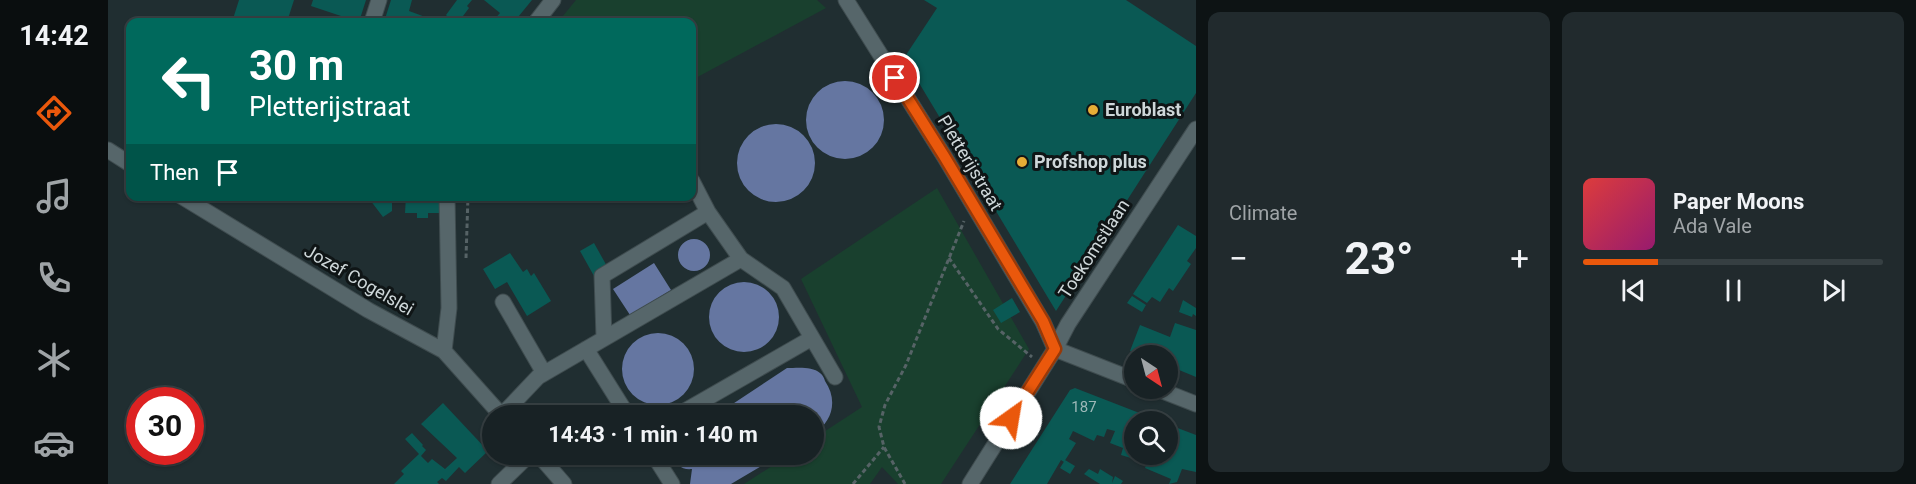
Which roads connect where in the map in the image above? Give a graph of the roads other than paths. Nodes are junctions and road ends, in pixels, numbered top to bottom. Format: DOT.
graph roads {
  1 [pos="380,0"];
  2 [pos="553,0"];
  3 [pos="846,0"];
  4 [pos="373,18"];
  5 [pos="539,18"];
  6 [pos="1196,129"];
  7 [pos="108,150"];
  8 [pos="126,161"];
  9 [pos="696,190"];
  10 [pos="189,201"];
  11 [pos="447,201"];
  12 [pos="708,212"];
  13 [pos="741,259"];
  14 [pos="503,302"];
  15 [pos="604,338"];
  16 [pos="812,338"];
  17 [pos="586,349"];
  18 [pos="1055,349"];
  19 [pos="444,351"];
  20 [pos="544,373"];
  21 [pos="1124,376"];
  22 [pos="835,377"];
  23 [pos="1178,398"];
  24 [pos="493,405"];
  25 [pos="511,405"];
  26 [pos="621,405"];
  27 [pos="695,405"];
  28 [pos="1196,405"];
  29 [pos="519,465"];
  30 [pos="548,465"];
  31 [pos="660,465"];
  32 [pos="499,484"];
  33 [pos="564,484"];
  34 [pos="672,484"];
  35 [pos="970,484"];
  1 -- 4 [label="street"];
  2 -- 5 [label="street"];
  3 -- 18 [label="street, Pletterijstraat"];
  6 -- 18 [label="street, Toekomstlaan"];
  7 -- 8 [label="street"];
  9 -- 12 [label="street"];
  10 -- 19 [label="street, Jozef Cogelslei"];
  11 -- 19 [label="street"];
  12 -- 13 [label="street"];
  12 -- 15 [label="street"];
  13 -- 15 [label="street"];
  13 -- 16 [label="street"];
  14 -- 20 [label="street"];
  15 -- 17 [label="street"];
  16 -- 22 [label="street"];
  16 -- 27 [label="street"];
  17 -- 20 [label="street"];
  17 -- 26 [label="street"];
  18 -- 21 [label="street"];
  18 -- 35 [label="street, Toekomstlaan"];
  19 -- 24 [label="street, Jozef Cogelslei"];
  20 -- 25 [label="street"];
  23 -- 28 [label="street"];
  29 -- 32 [label="street"];
  30 -- 33 [label="street"];
  31 -- 34 [label="street"];
}
